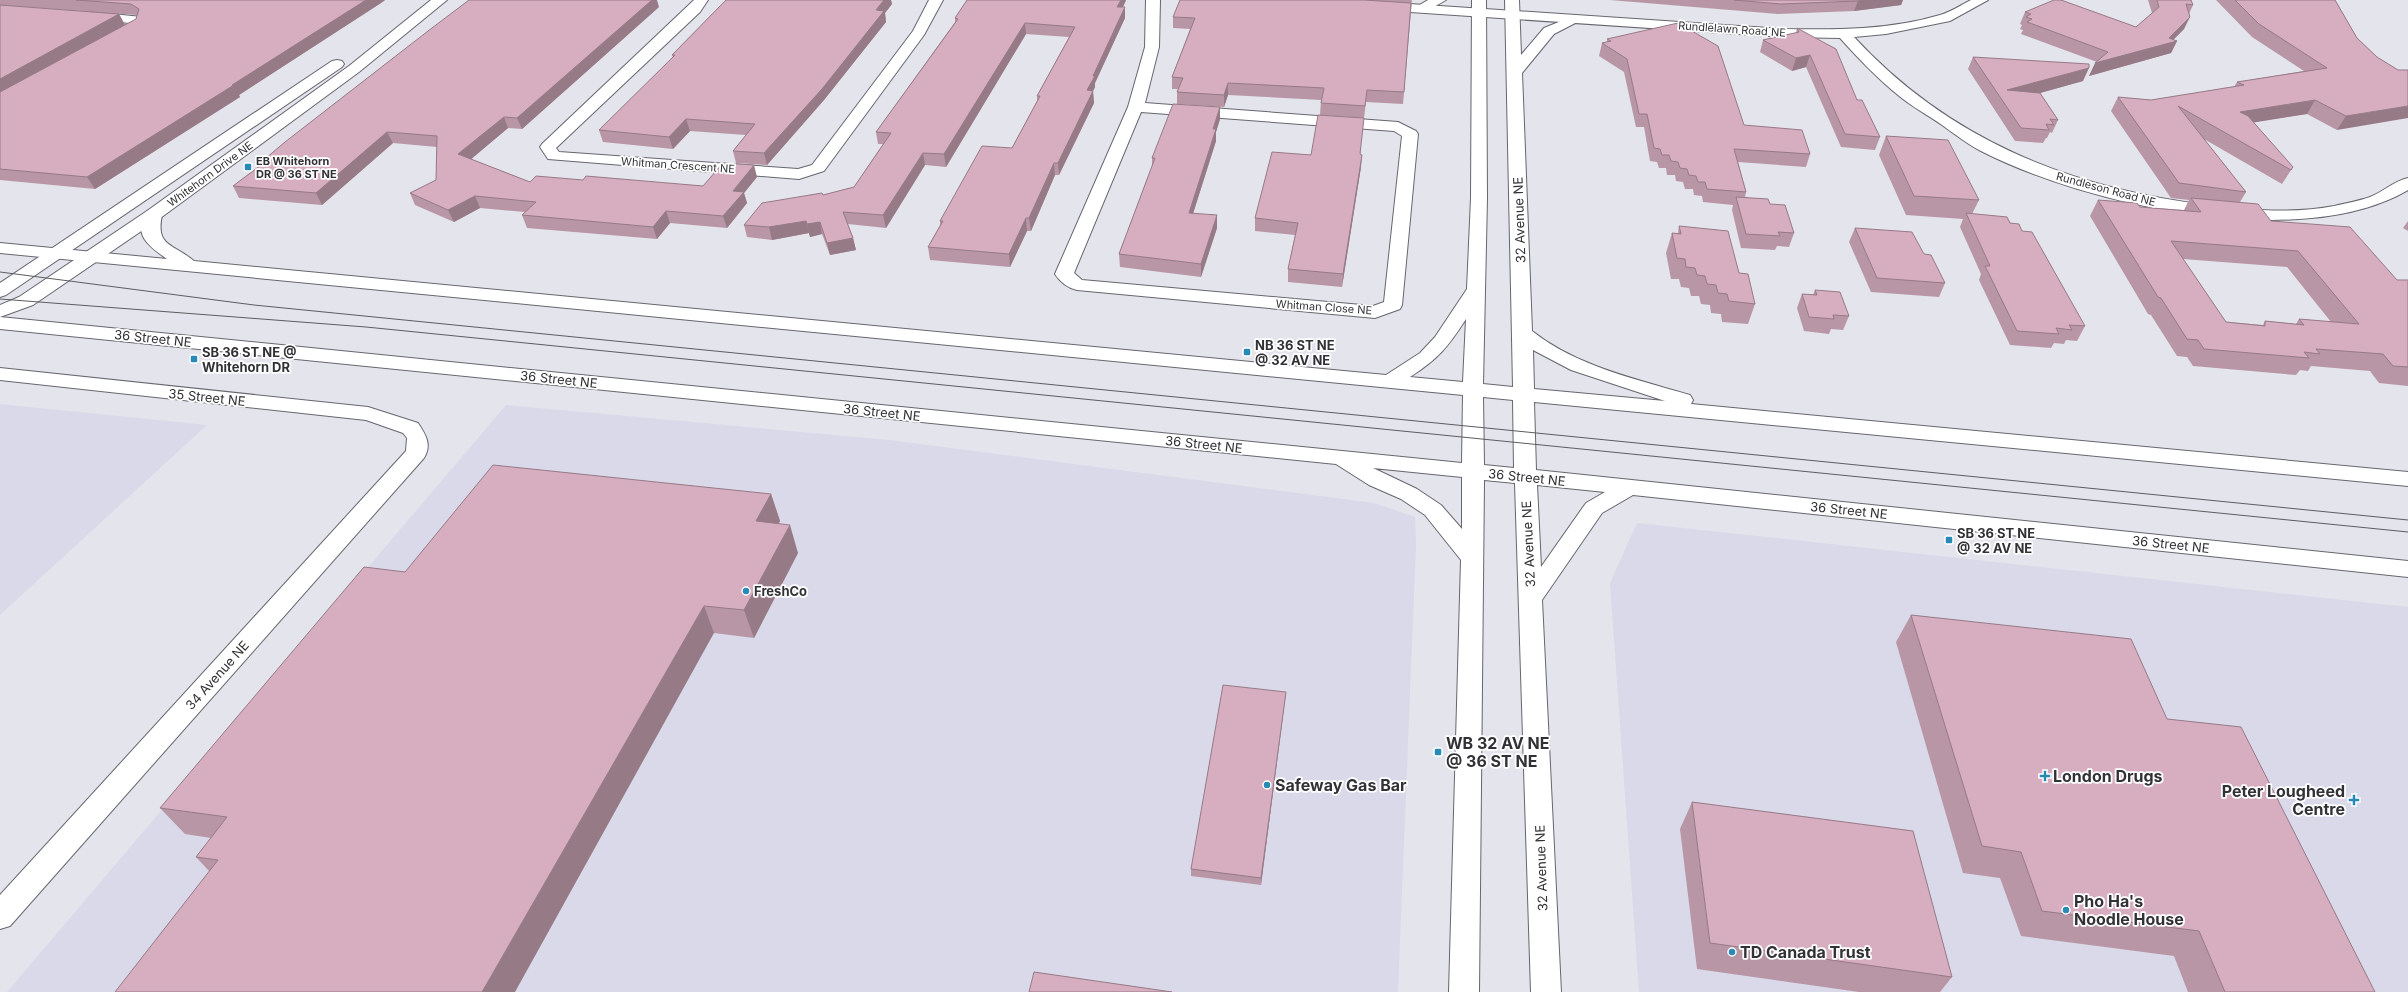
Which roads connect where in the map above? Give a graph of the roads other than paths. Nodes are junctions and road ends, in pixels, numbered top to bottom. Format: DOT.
graph roads {
  1 [pos="440,0"];
  2 [pos="701,0"];
  3 [pos="936,0"];
  4 [pos="1153,0"];
  5 [pos="1439,0"];
  6 [pos="1512,0"];
  7 [pos="1981,0"];
  8 [pos="1367,5"];
  9 [pos="1479,6"];
  10 [pos="1420,8"];
  11 [pos="1513,15"];
  12 [pos="79,16"];
  13 [pos="1576,19"];
  14 [pos="411,21"];
  15 [pos="1844,34"];
  16 [pos="102,45"];
  17 [pos="1514,73"];
  18 [pos="1136,108"];
  19 [pos="2408,183"];
  20 [pos="153,215"];
  21 [pos="0,248"];
  22 [pos="56,253"];
  23 [pos="93,256"];
  24 [pos="189,265"];
  25 [pos="1476,290"];
  26 [pos="0,291"];
  27 [pos="0,311"];
  28 [pos="0,323"];
  29 [pos="1523,333"];
  30 [pos="0,374"];
  31 [pos="1390,381"];
  32 [pos="1473,389"];
  33 [pos="1524,394"];
  34 [pos="1726,413"];
  35 [pos="412,428"];
  36 [pos="1339,458"];
  37 [pos="1474,471"];
  38 [pos="1526,476"];
  39 [pos="2408,479"];
  40 [pos="1630,487"];
  41 [pos="1473,558"];
  42 [pos="2408,569"];
  43 [pos="1531,598"];
  44 [pos="0,916"];
  45 [pos="1464,992"];
  46 [pos="1546,992"];
  1 -- 14 [label="main road, Whitehorn Drive NE"];
  2 -- 3 [label="main road, Whitman Crescent NE"];
  4 -- 18 [label="main road, Whitman Close NE"];
  5 -- 10 [label="main road"];
  6 -- 11 [label="main road, 32 Avenue NE"];
  7 -- 15 [label="main road, Rundlelawn Road NE"];
  8 -- 10 [label="main road, Rundlelawn Road NE"];
  9 -- 10 [label="main road, Rundlelawn Road NE"];
  9 -- 11 [label="main road, Rundlelawn Road NE"];
  9 -- 25 [label="main road"];
  11 -- 13 [label="main road, Rundlelawn Road NE"];
  11 -- 17 [label="main road, 32 Avenue NE"];
  12 -- 16 [label="main road"];
  13 -- 15 [label="main road, Rundlelawn Road NE"];
  13 -- 17 [label="main road"];
  14 -- 20 [label="main road, Whitehorn Drive NE"];
  14 -- 22 [label="main road, Whitehorn Drive NE"];
  15 -- 19 [label="main road, Rundleson Road NE"];
  17 -- 29 [label="main road, 32 Avenue NE"];
  18 -- 18 [label="main road, Whitman Close NE"];
  20 -- 23 [label="main road, Whitehorn Drive NE"];
  20 -- 24 [label="main road"];
  21 -- 22 [label="main road"];
  22 -- 23 [label="main road"];
  22 -- 26 [label="main road, Whitehorn Drive NE"];
  23 -- 24 [label="main road"];
  23 -- 27 [label="main road, Whitehorn Drive NE"];
  24 -- 31 [label="main road"];
  25 -- 31 [label="main road"];
  25 -- 32 [label="main road"];
  28 -- 36 [label="main road, 36 Street NE"];
  29 -- 33 [label="main road, 32 Avenue NE"];
  29 -- 34 [label="main road"];
  30 -- 35 [label="main road, 35 Street NE"];
  31 -- 32 [label="main road"];
  32 -- 33 [label="main road"];
  32 -- 37 [label="main road"];
  33 -- 34 [label="main road"];
  33 -- 38 [label="main road, 32 Avenue NE"];
  34 -- 39 [label="main road"];
  35 -- 44 [label="main road, 34 Avenue NE"];
  36 -- 37 [label="main road, 36 Street NE"];
  36 -- 41 [label="main road"];
  37 -- 38 [label="main road, 36 Street NE"];
  37 -- 41 [label="main road"];
  38 -- 40 [label="main road, 36 Street NE"];
  38 -- 43 [label="main road, 32 Avenue NE"];
  40 -- 42 [label="main road, 36 Street NE"];
  40 -- 43 [label="main road"];
  41 -- 45 [label="main road"];
  43 -- 46 [label="main road, 32 Avenue NE"];
}
